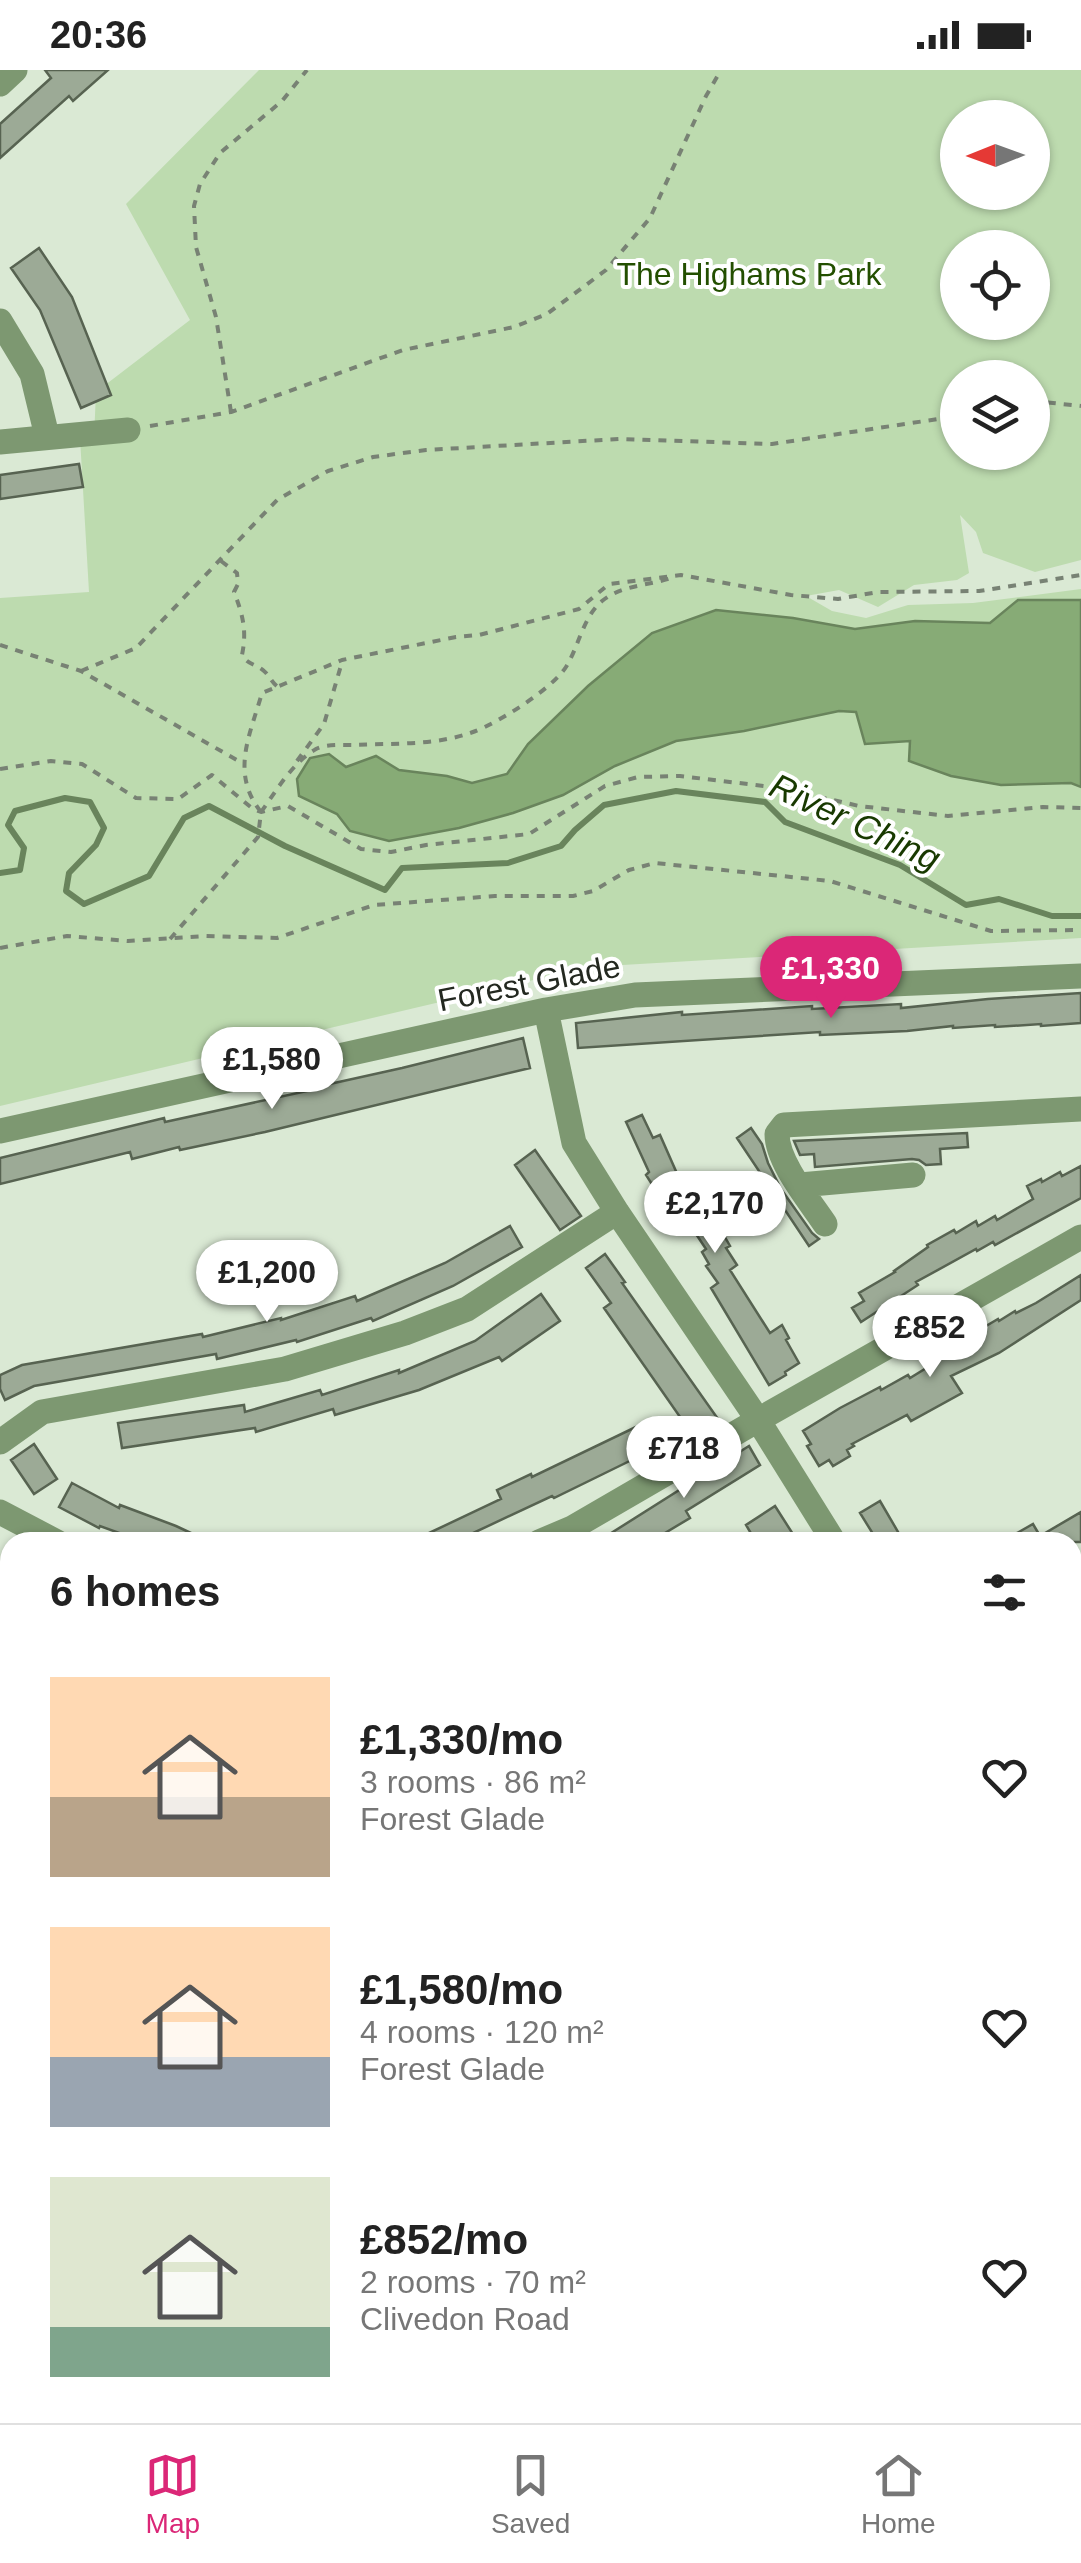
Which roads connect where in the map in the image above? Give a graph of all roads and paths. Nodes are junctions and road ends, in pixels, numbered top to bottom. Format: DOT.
graph roads {
  1 [pos="15,70"];
  2 [pos="307,70"];
  3 [pos="721,70"];
  4 [pos="0,84"];
  5 [pos="0,321"];
  6 [pos="1050,403"];
  7 [pos="1081,406"];
  8 [pos="231,412"];
  9 [pos="940,419"];
  10 [pos="128,430"];
  11 [pos="47,436"];
  12 [pos="0,442"];
  13 [pos="220,560"];
  14 [pos="682,574"];
  15 [pos="1081,575"];
  16 [pos="0,645"];
  17 [pos="342,660"];
  18 [pos="81,671"];
  19 [pos="278,687"];
  20 [pos="242,763"];
  21 [pos="294,765"];
  22 [pos="0,769"];
  23 [pos="1081,808"];
  24 [pos="261,814"];
  25 [pos="1081,930"];
  26 [pos="170,938"];
  27 [pos="0,948"];
  28 [pos="1081,976"];
  29 [pos="546,1010"];
  30 [pos="1081,1109"];
  31 [pos="0,1132"];
  32 [pos="913,1175"];
  33 [pos="800,1185"];
  34 [pos="617,1212"];
  35 [pos="825,1224"];
  36 [pos="1081,1237"];
  37 [pos="758,1420"];
  38 [pos="0,1442"];
  39 [pos="0,1512"];
  40 [pos="37,1532"];
  41 [pos="563,1532"];
  42 [pos="828,1532"];
  1 -- 4 [label="street"];
  2 -- 8 [label="path"];
  3 -- 8 [label="path"];
  5 -- 11 [label="street"];
  6 -- 7 [label="path"];
  8 -- 10 [label="path"];
  9 -- 13 [label="path"];
  10 -- 11 [label="street"];
  11 -- 12 [label="street"];
  13 -- 18 [label="path"];
  13 -- 19 [label="path"];
  14 -- 15 [label="path"];
  14 -- 17 [label="path"];
  14 -- 21 [label="path"];
  16 -- 18 [label="path"];
  17 -- 19 [label="path"];
  17 -- 21 [label="path"];
  18 -- 20 [label="path"];
  19 -- 20 [label="path"];
  20 -- 24 [label="path"];
  21 -- 24 [label="path"];
  22 -- 24 [label="path"];
  23 -- 24 [label="path"];
  24 -- 26 [label="path"];
  25 -- 26 [label="path"];
  26 -- 27 [label="path"];
  28 -- 29 [label="street, Forest Glade"];
  29 -- 31 [label="street, Forest Glade"];
  29 -- 34 [label="street"];
  30 -- 33 [label="street"];
  32 -- 33 [label="street"];
  33 -- 35 [label="street"];
  34 -- 37 [label="street"];
  34 -- 38 [label="street"];
  36 -- 37 [label="street"];
  37 -- 41 [label="street"];
  37 -- 42 [label="street"];
  39 -- 40 [label="street"];
}
